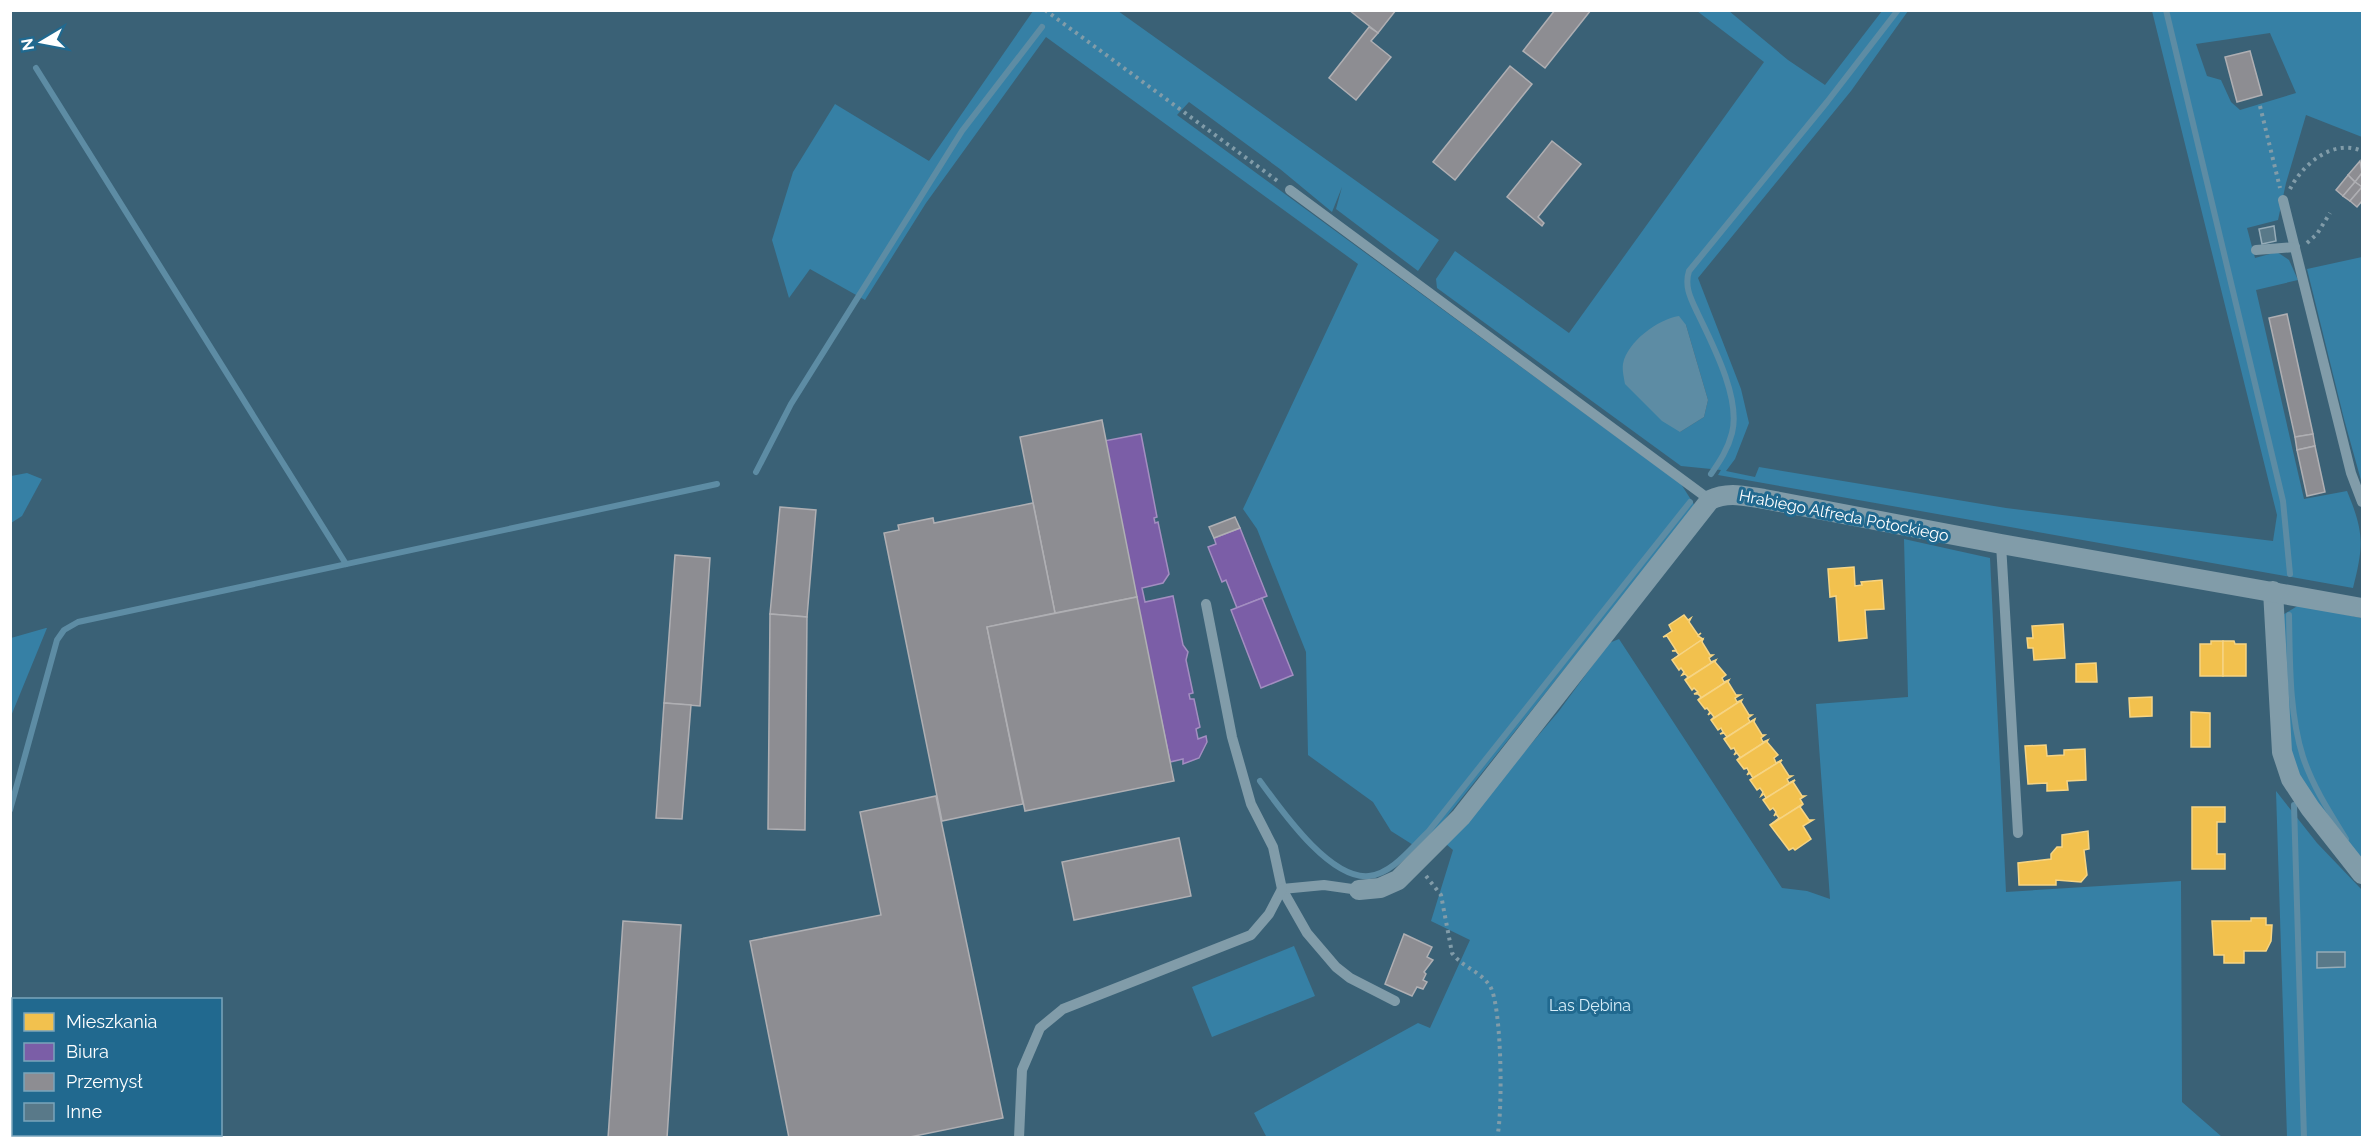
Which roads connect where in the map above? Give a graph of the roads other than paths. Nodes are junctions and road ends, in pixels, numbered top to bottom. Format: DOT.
graph roads {
  1 [pos="1290,190"];
  2 [pos="2283,200"];
  3 [pos="2295,247"];
  4 [pos="2256,250"];
  5 [pos="1710,500"];
  6 [pos="2362,502"];
  7 [pos="2001,544"];
  8 [pos="2273,591"];
  9 [pos="1206,604"];
  10 [pos="2362,604"];
  11 [pos="2018,833"];
  12 [pos="2362,874"];
  13 [pos="1282,890"];
  14 [pos="1359,890"];
  15 [pos="1395,1001"];
  16 [pos="1019,1137"];
  1 -- 5 [label="lane"];
  2 -- 3 [label="lane"];
  3 -- 4 [label="lane"];
  3 -- 6 [label="lane"];
  5 -- 7 [label="street, Hrabiego Alfreda Potockiego"];
  5 -- 14 [label="street"];
  7 -- 8 [label="street, Hrabiego Alfreda Potockiego"];
  7 -- 11 [label="lane"];
  8 -- 10 [label="street, Hrabiego Alfreda Potockiego"];
  8 -- 12 [label="street"];
  9 -- 13 [label="lane"];
  13 -- 14 [label="lane"];
  13 -- 15 [label="lane"];
  13 -- 16 [label="lane"];
}
